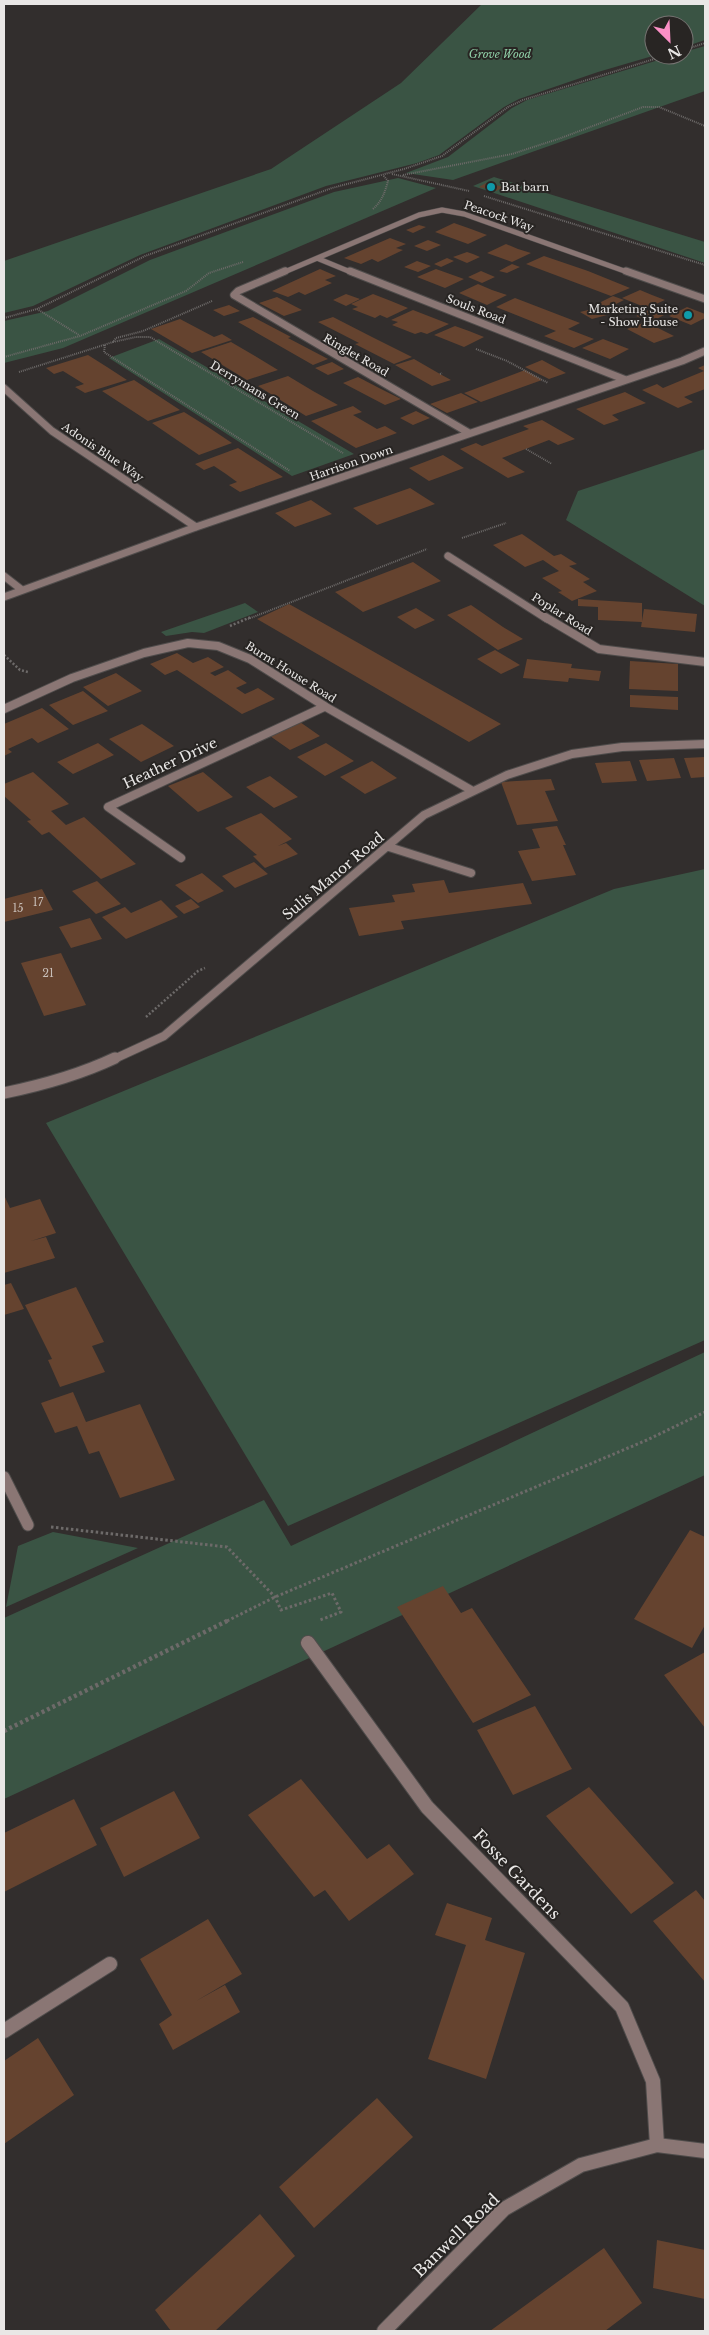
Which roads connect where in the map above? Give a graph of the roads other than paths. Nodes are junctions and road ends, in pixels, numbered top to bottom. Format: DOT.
graph roads {
  1 [pos="319,259"];
  2 [pos="235,296"];
  3 [pos="705,299"];
  4 [pos="705,350"];
  5 [pos="626,380"];
  6 [pos="4,388"];
  7 [pos="469,433"];
  8 [pos="196,527"];
  9 [pos="448,556"];
  10 [pos="4,576"];
  11 [pos="22,590"];
  12 [pos="4,596"];
  13 [pos="705,662"];
  14 [pos="324,707"];
  15 [pos="4,709"];
  16 [pos="705,744"];
  17 [pos="470,790"];
  18 [pos="389,847"];
  19 [pos="182,858"];
  20 [pos="471,873"];
  21 [pos="4,1093"];
  22 [pos="4,1477"];
  23 [pos="28,1525"];
  24 [pos="308,1643"];
  25 [pos="110,1964"];
  26 [pos="4,2031"];
  27 [pos="657,2145"];
  28 [pos="705,2151"];
  29 [pos="384,2331"];
  1 -- 2 [label="street, Peacock Way"];
  1 -- 3 [label="street, Peacock Way"];
  1 -- 5 [label="street, Souls Road"];
  2 -- 7 [label="street, Ringlet Road"];
  4 -- 5 [label="street, Harrison Down"];
  5 -- 7 [label="street, Harrison Down"];
  6 -- 8 [label="street, Adonis Blue Way"];
  7 -- 8 [label="street, Harrison Down"];
  8 -- 11 [label="street, Harrison Down"];
  9 -- 13 [label="street, Poplar Road"];
  10 -- 11 [label="street"];
  11 -- 12 [label="street, Harrison Down"];
  14 -- 15 [label="street, Burnt House Road"];
  14 -- 17 [label="street, Burnt House Road"];
  14 -- 19 [label="street, Heather Drive"];
  16 -- 17 [label="street, Sulis Manor Road"];
  17 -- 18 [label="street, Sulis Manor Road"];
  18 -- 20 [label="street"];
  18 -- 21 [label="street, Sulis Manor Road"];
  22 -- 23 [label="street"];
  24 -- 27 [label="street, Fosse Gardens"];
  25 -- 26 [label="street"];
  27 -- 28 [label="street, Banwell Road"];
  27 -- 29 [label="street, Banwell Road"];
}
